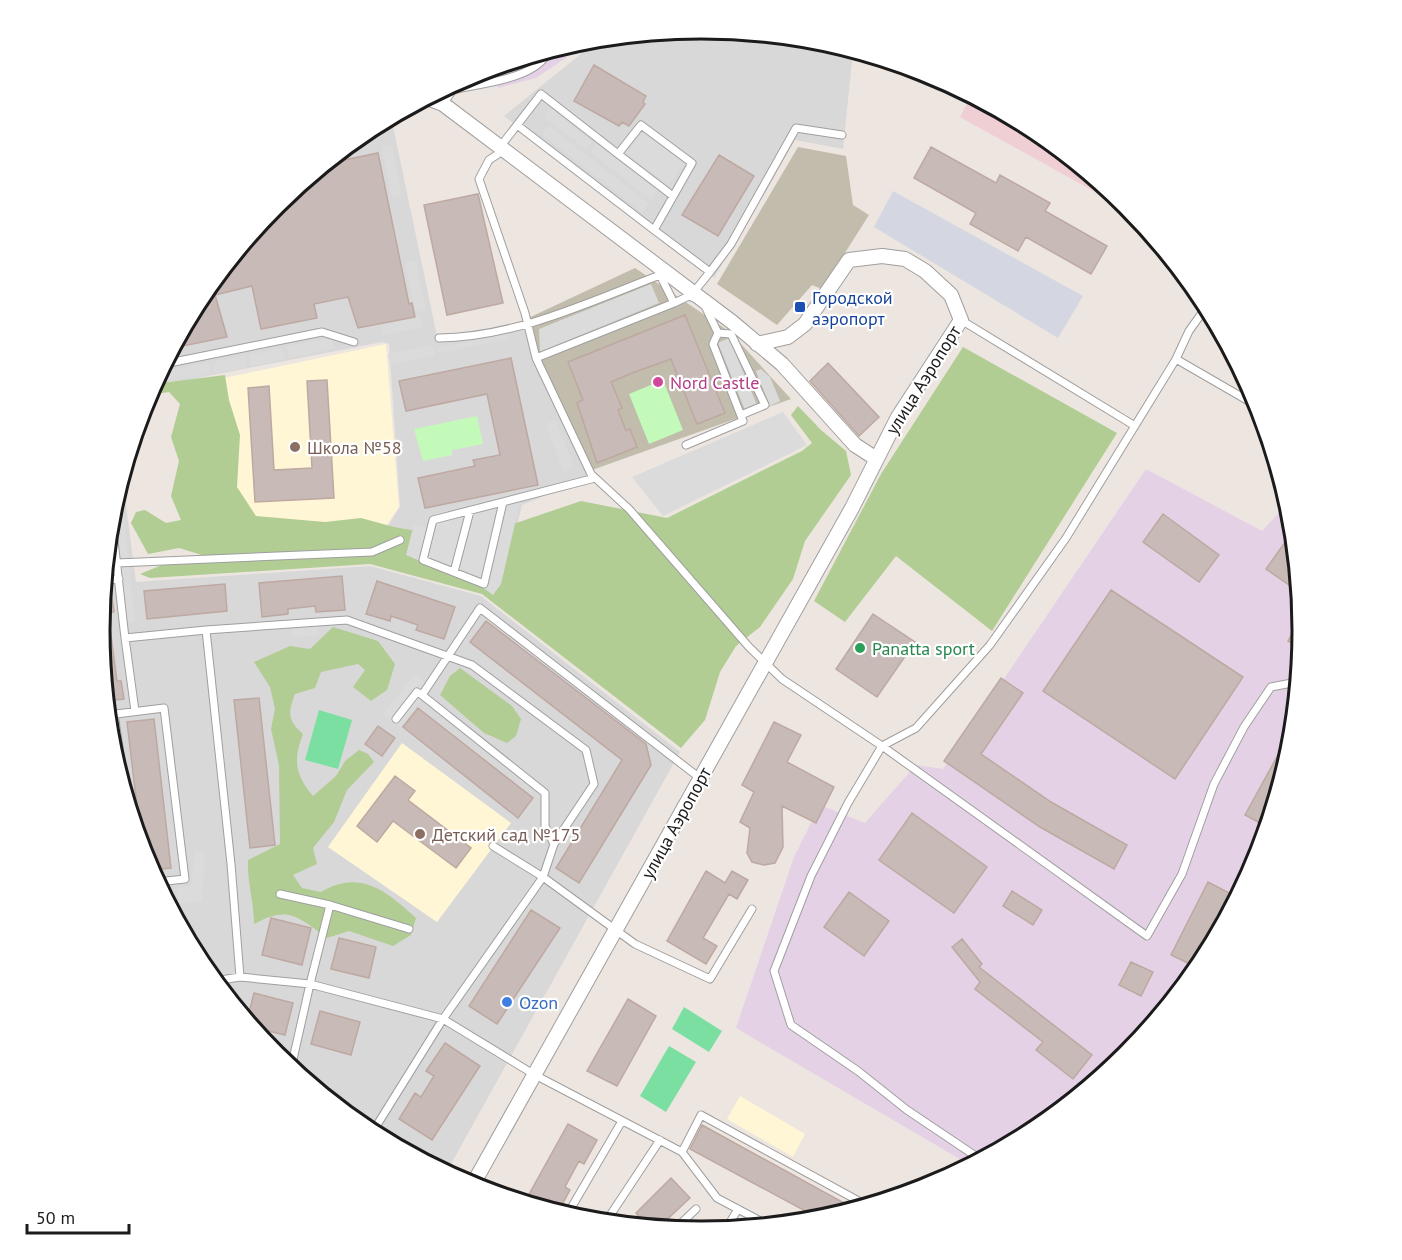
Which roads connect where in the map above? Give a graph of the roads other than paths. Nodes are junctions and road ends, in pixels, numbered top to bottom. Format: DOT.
graph roads {
  1 [pos="543,60"];
  2 [pos="486,82"];
  3 [pos="476,84"];
  4 [pos="446,97"];
  5 [pos="437,102"];
  6 [pos="443,104"];
  7 [pos="517,125"];
  8 [pos="842,135"];
  9 [pos="502,148"];
  10 [pos="618,154"];
  11 [pos="673,195"];
  12 [pos="654,230"];
  13 [pos="710,272"];
  14 [pos="693,293"];
  15 [pos="674,303"];
  16 [pos="1200,315"];
  17 [pos="961,320"];
  18 [pos="526,326"];
  19 [pos="718,333"];
  20 [pos="439,338"];
  21 [pos="354,342"];
  22 [pos="757,344"];
  23 [pos="536,358"];
  24 [pos="1176,359"];
  25 [pos="175,362"];
  26 [pos="1245,399"];
  27 [pos="741,415"];
  28 [pos="1135,426"];
  29 [pos="686,445"];
  30 [pos="875,458"];
  31 [pos="595,478"];
  32 [pos="503,502"];
  33 [pos="470,511"];
  34 [pos="400,540"];
  35 [pos="115,550"];
  36 [pos="117,563"];
  37 [pos="454,572"];
  38 [pos="112,579"];
  39 [pos="118,579"];
  40 [pos="206,630"];
  41 [pos="125,638"];
  42 [pos="450,656"];
  43 [pos="765,664"];
  44 [pos="1289,683"];
  45 [pos="422,695"];
  46 [pos="135,711"];
  47 [pos="116,713"];
  48 [pos="396,719"];
  49 [pos="882,746"];
  50 [pos="701,778"];
  51 [pos="554,844"];
  52 [pos="493,846"];
  53 [pos="543,878"];
  54 [pos="167,881"];
  55 [pos="280,894"];
  56 [pos="330,905"];
  57 [pos="753,909"];
  58 [pos="409,929"];
  59 [pos="616,931"];
  60 [pos="240,977"];
  61 [pos="225,979"];
  62 [pos="310,984"];
  63 [pos="443,1019"];
  64 [pos="293,1058"];
  65 [pos="535,1075"];
  66 [pos="622,1120"];
  67 [pos="378,1124"];
  68 [pos="660,1140"];
  69 [pos="682,1152"];
  70 [pos="973,1154"];
  71 [pos="477,1177"];
  72 [pos="857,1200"];
  73 [pos="572,1207"];
  74 [pos="696,1209"];
  75 [pos="738,1209"];
  76 [pos="611,1214"];
  77 [pos="756,1218"];
  78 [pos="731,1220"];
  79 [pos="684,1221"];
  1 -- 2 [label="lane"];
  2 -- 3 [label="lane"];
  4 -- 6 [label="lane"];
  5 -- 6 [label="street"];
  6 -- 9 [label="street"];
  7 -- 9 [label="lane"];
  7 -- 10 [label="lane"];
  7 -- 12 [label="lane"];
  8 -- 13 [label="lane"];
  9 -- 14 [label="street"];
  9 -- 18 [label="lane"];
  10 -- 11 [label="lane"];
  10 -- 11 [label="lane"];
  11 -- 12 [label="lane"];
  12 -- 13 [label="lane"];
  13 -- 14 [label="lane"];
  14 -- 22 [label="street"];
  15 -- 18 [label="lane"];
  15 -- 19 [label="lane"];
  15 -- 23 [label="lane"];
  16 -- 24 [label="lane"];
  17 -- 22 [label="street, улица Аэропорт"];
  17 -- 28 [label="lane"];
  17 -- 30 [label="street, улица Аэропорт"];
  18 -- 20 [label="lane"];
  18 -- 23 [label="lane"];
  19 -- 27 [label="lane"];
  19 -- 27 [label="lane"];
  21 -- 25 [label="lane"];
  22 -- 30 [label="street"];
  23 -- 31 [label="lane"];
  24 -- 26 [label="lane"];
  24 -- 28 [label="lane"];
  27 -- 29 [label="lane"];
  28 -- 49 [label="lane"];
  30 -- 43 [label="street, улица Аэропорт"];
  31 -- 32 [label="lane"];
  31 -- 43 [label="lane"];
  32 -- 33 [label="lane"];
  32 -- 37 [label="lane"];
  33 -- 37 [label="lane"];
  33 -- 37 [label="lane"];
  34 -- 36 [label="lane"];
  35 -- 36 [label="lane"];
  36 -- 39 [label="lane"];
  38 -- 39 [label="lane"];
  39 -- 41 [label="lane"];
  40 -- 41 [label="lane"];
  40 -- 42 [label="lane"];
  40 -- 60 [label="lane"];
  41 -- 46 [label="lane"];
  42 -- 45 [label="lane"];
  42 -- 50 [label="lane"];
  42 -- 51 [label="lane"];
  43 -- 49 [label="lane"];
  43 -- 50 [label="street, улица Аэропорт"];
  44 -- 49 [label="lane"];
  45 -- 48 [label="lane"];
  45 -- 51 [label="lane"];
  46 -- 47 [label="lane"];
  46 -- 54 [label="lane"];
  49 -- 70 [label="lane"];
  50 -- 59 [label="street, улица Аэропорт"];
  51 -- 53 [label="lane"];
  52 -- 53 [label="lane"];
  53 -- 59 [label="lane"];
  53 -- 63 [label="lane"];
  55 -- 56 [label="lane"];
  56 -- 58 [label="lane"];
  56 -- 62 [label="lane"];
  57 -- 59 [label="lane"];
  59 -- 65 [label="street, улица Аэропорт"];
  60 -- 61 [label="lane"];
  60 -- 62 [label="lane"];
  62 -- 63 [label="lane"];
  62 -- 64 [label="lane"];
  63 -- 65 [label="lane"];
  63 -- 67 [label="lane"];
  65 -- 66 [label="lane"];
  65 -- 71 [label="street, улица Аэропорт"];
  66 -- 68 [label="lane"];
  66 -- 73 [label="lane"];
  68 -- 69 [label="lane"];
  68 -- 76 [label="lane"];
  69 -- 72 [label="lane"];
  69 -- 75 [label="lane"];
  74 -- 79 [label="lane"];
  75 -- 77 [label="lane"];
  75 -- 78 [label="lane"];
}
